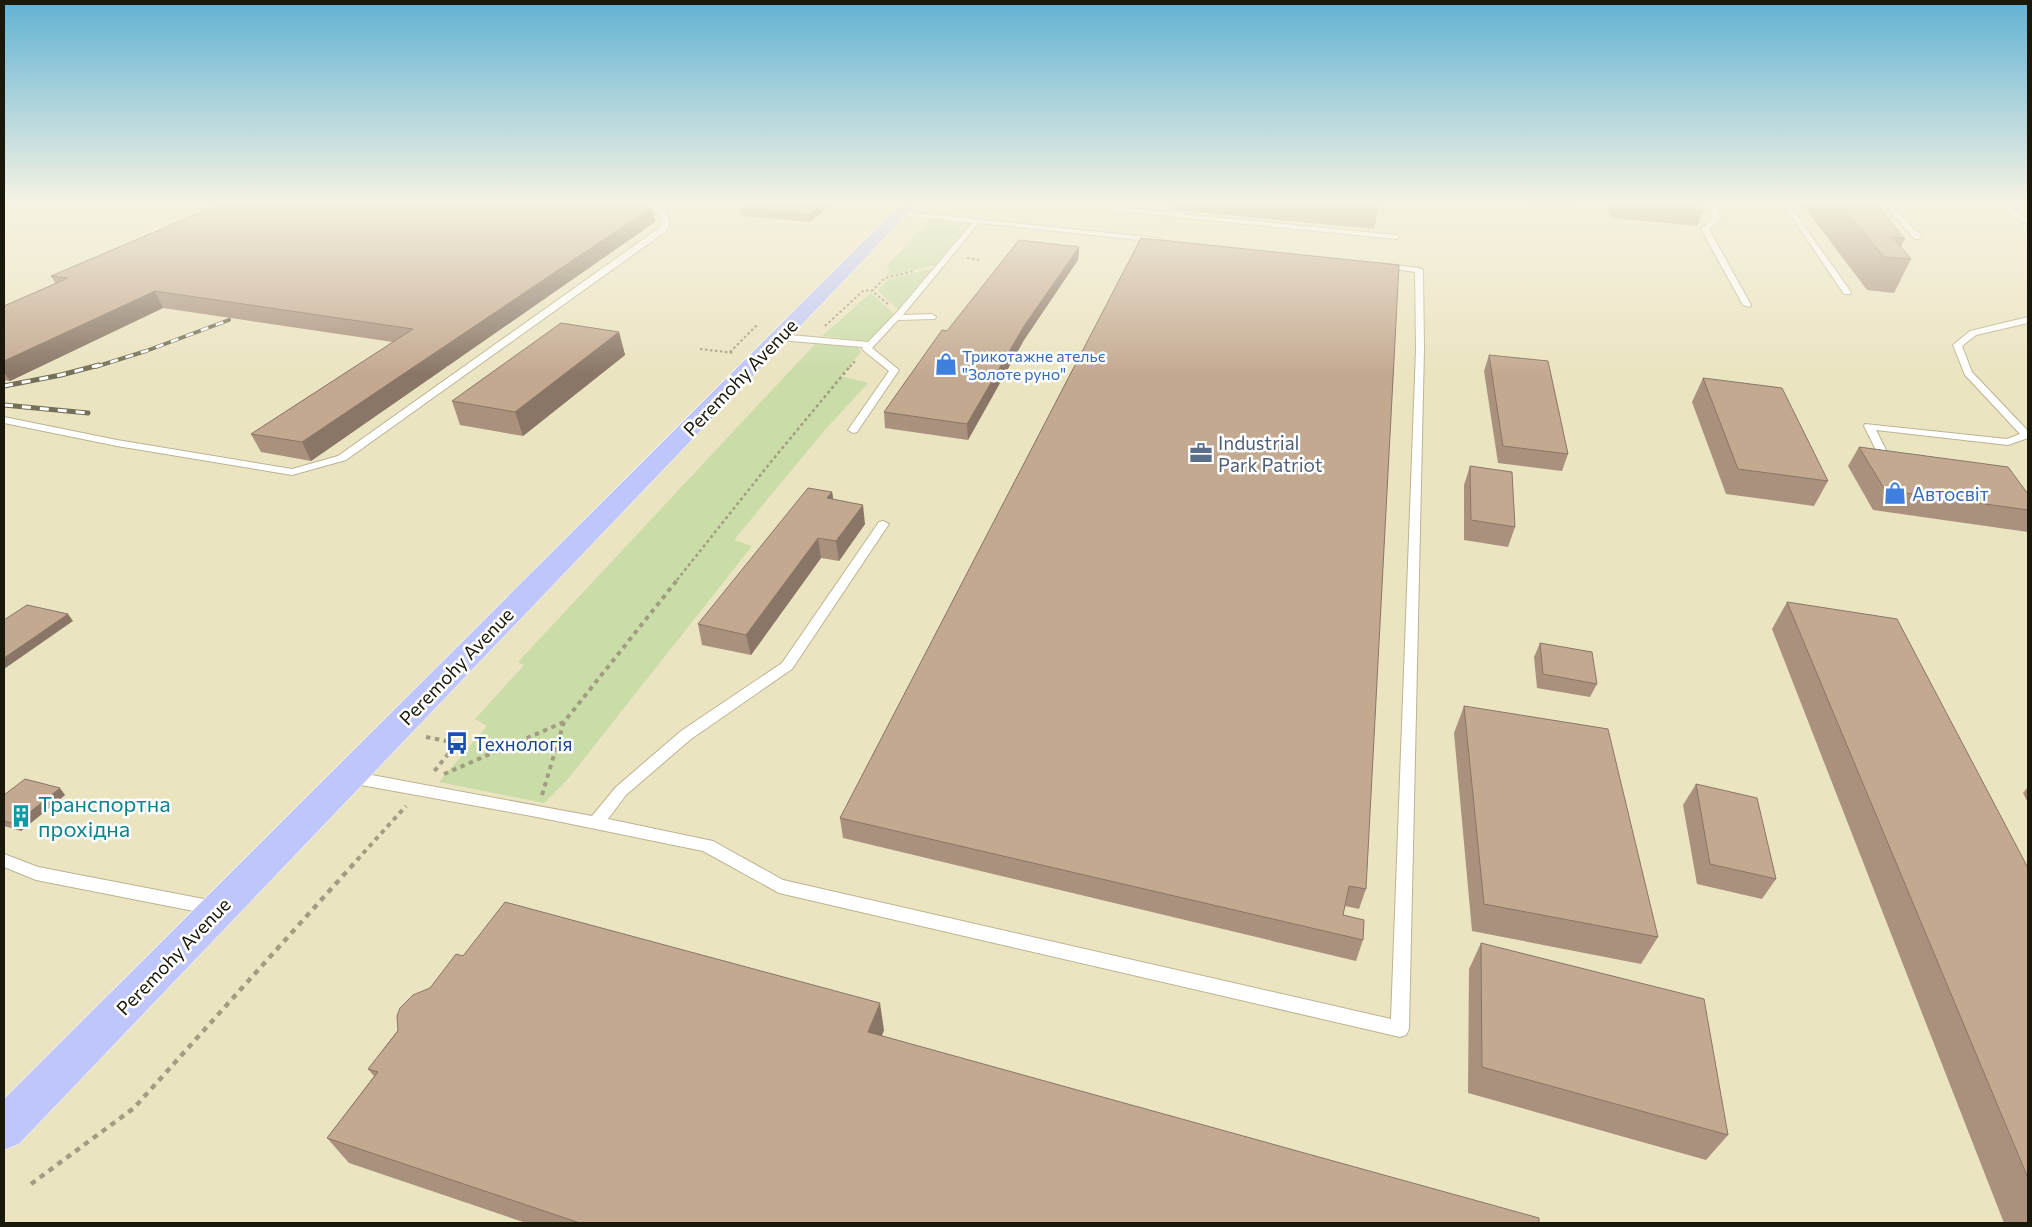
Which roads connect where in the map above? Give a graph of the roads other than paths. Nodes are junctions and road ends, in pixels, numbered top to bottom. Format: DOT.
graph roads {
  1 [pos="618,261"];
  2 [pos="845,261"];
  3 [pos="943,261"];
  4 [pos="1723,261"];
  5 [pos="1826,261"];
  6 [pos="1370,264"];
  7 [pos="1847,292"];
  8 [pos="1747,305"];
  9 [pos="898,316"];
  10 [pos="932,316"];
  11 [pos="2028,320"];
  12 [pos="769,330"];
  13 [pos="868,346"];
  14 [pos="4,420"];
  15 [pos="853,430"];
  16 [pos="1885,458"];
  17 [pos="883,524"];
  18 [pos="348,777"];
  19 [pos="595,824"];
  20 [pos="4,860"];
  21 [pos="219,909"];
  22 [pos="4,1129"];
  1 -- 14 [label="lane"];
  2 -- 12 [label="main road, Peremohy Avenue"];
  3 -- 9 [label="lane"];
  4 -- 8 [label="lane"];
  5 -- 7 [label="lane"];
  6 -- 19 [label="lane"];
  9 -- 10 [label="lane"];
  9 -- 13 [label="lane"];
  11 -- 16 [label="lane"];
  12 -- 13 [label="lane"];
  12 -- 18 [label="main road, Peremohy Avenue"];
  13 -- 15 [label="lane"];
  17 -- 19 [label="lane"];
  18 -- 19 [label="lane"];
  18 -- 21 [label="main road, Peremohy Avenue"];
  20 -- 21 [label="lane"];
  21 -- 22 [label="main road, Peremohy Avenue"];
}
